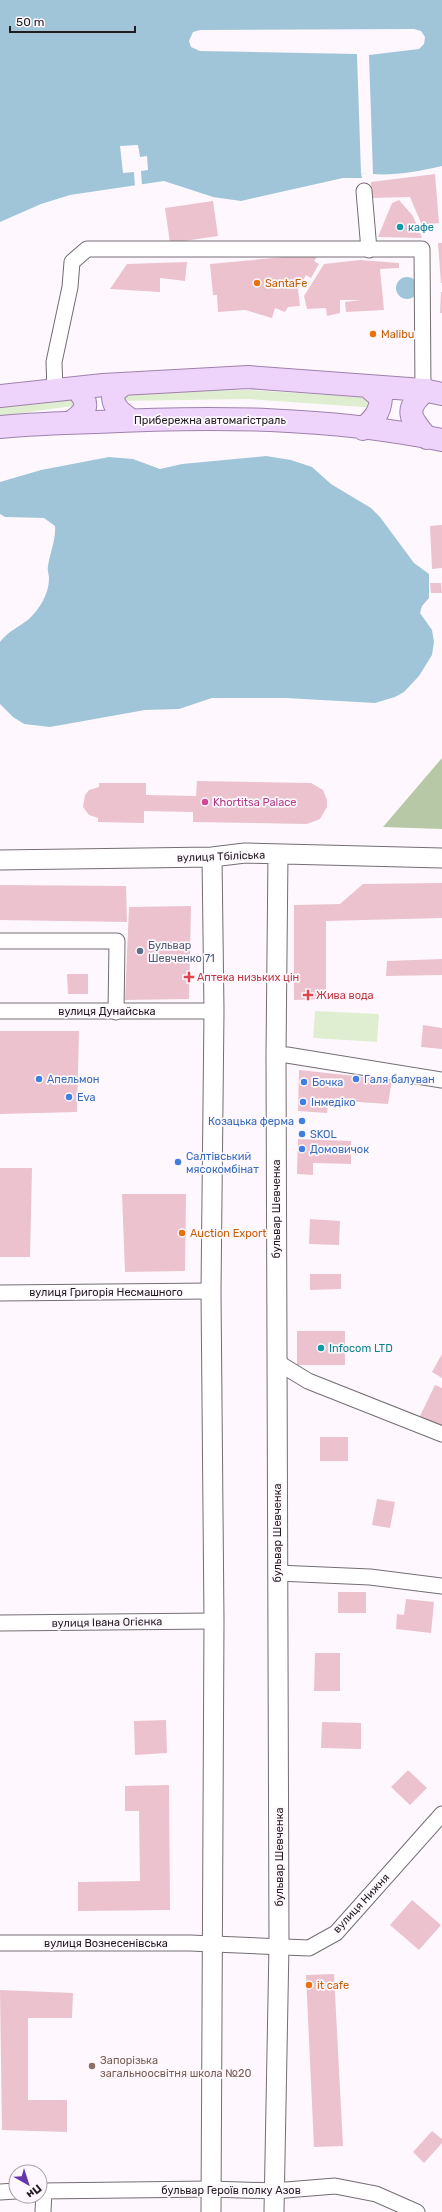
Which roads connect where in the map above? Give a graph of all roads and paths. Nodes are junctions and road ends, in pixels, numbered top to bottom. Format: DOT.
graph roads {
  1 [pos="364,191"];
  2 [pos="369,250"];
  3 [pos="124,384"];
  4 [pos="367,386"];
  5 [pos="66,389"];
  6 [pos="430,391"];
  7 [pos="0,396"];
  8 [pos="131,420"];
  9 [pos="70,423"];
  10 [pos="0,427"];
  11 [pos="363,429"];
  12 [pos="435,439"];
  13 [pos="278,854"];
  14 [pos="212,857"];
  15 [pos="442,858"];
  16 [pos="0,860"];
  17 [pos="0,941"];
  18 [pos="0,1011"];
  19 [pos="214,1011"];
  20 [pos="116,1012"];
  21 [pos="276,1055"];
  22 [pos="442,1080"];
  23 [pos="211,1291"];
  24 [pos="0,1293"];
  25 [pos="277,1362"];
  26 [pos="442,1434"];
  27 [pos="277,1573"];
  28 [pos="442,1586"];
  29 [pos="214,1621"];
  30 [pos="0,1622"];
  31 [pos="442,1814"];
  32 [pos="0,1944"];
  33 [pos="211,1944"];
  34 [pos="279,1945"];
  35 [pos="211,2190"];
  36 [pos="48,2191"];
  37 [pos="274,2191"];
  38 [pos="211,2212"];
  39 [pos="274,2212"];
  40 [pos="417,2212"];
  1 -- 2 [label="street"];
  2 -- 5 [label="street"];
  2 -- 6 [label="street"];
  3 -- 4 [label="main road"];
  3 -- 5 [label="main road"];
  3 -- 8 [label="main road"];
  4 -- 6 [label="main road"];
  4 -- 11 [label="main road"];
  5 -- 7 [label="main road"];
  5 -- 9 [label="main road"];
  6 -- 12 [label="main road"];
  8 -- 9 [label="main road, Прибережна автомагістраль"];
  8 -- 11 [label="main road, Прибережна автомагістраль"];
  9 -- 10 [label="main road, Прибережна автомагістраль"];
  11 -- 12 [label="main road, Прибережна автомагістраль"];
  13 -- 14 [label="street, вулиця Тбіліська"];
  13 -- 15 [label="street, вулиця Тбіліська"];
  13 -- 21 [label="street, бульвар Шевченка"];
  14 -- 16 [label="street, вулиця Тбіліська"];
  14 -- 19 [label="street"];
  17 -- 20 [label="street"];
  18 -- 20 [label="street, вулиця Дунайська"];
  19 -- 20 [label="street, вулиця Дунайська"];
  19 -- 23 [label="street"];
  21 -- 22 [label="street"];
  21 -- 25 [label="street, бульвар Шевченка"];
  23 -- 24 [label="street, вулиця Григорія Несмашного"];
  23 -- 29 [label="street"];
  25 -- 26 [label="street"];
  25 -- 27 [label="street, бульвар Шевченка"];
  27 -- 28 [label="street"];
  27 -- 34 [label="street, бульвар Шевченка"];
  29 -- 30 [label="street, вулиця Івана Огієнка"];
  29 -- 33 [label="street"];
  31 -- 34 [label="street, вулиця Нижня"];
  32 -- 33 [label="street, вулиця Вознесенівська"];
  33 -- 34 [label="street, вулиця Нижня"];
  33 -- 35 [label="street"];
  34 -- 37 [label="street, бульвар Шевченка"];
  35 -- 36 [label="street, бульвар Героїв полку Азов"];
  35 -- 37 [label="street, бульвар Героїв полку Азов"];
  35 -- 38 [label="street"];
  37 -- 39 [label="street, бульвар Шевченка"];
  37 -- 40 [label="street, бульвар Героїв полку Азов"];
}
